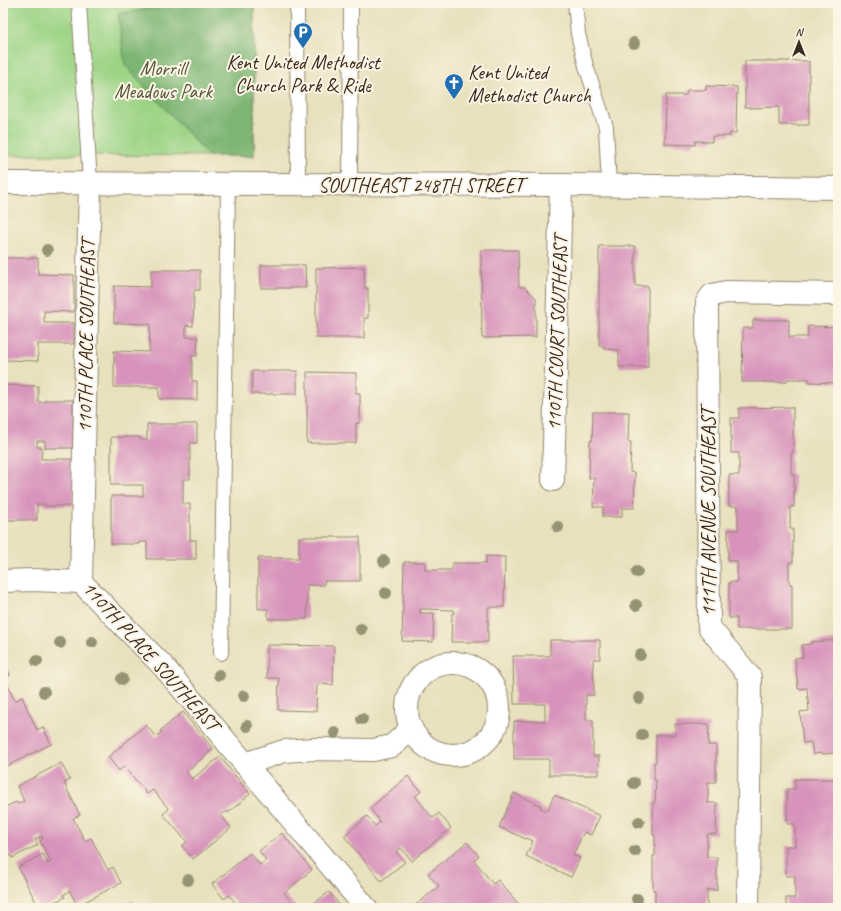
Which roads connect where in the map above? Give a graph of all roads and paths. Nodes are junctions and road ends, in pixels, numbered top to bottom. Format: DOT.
graph roads {
  1 [pos="79,3"];
  2 [pos="298,3"];
  3 [pos="351,3"];
  4 [pos="575,3"];
  5 [pos="3,183"];
  6 [pos="90,184"];
  7 [pos="228,184"];
  8 [pos="298,184"];
  9 [pos="350,184"];
  10 [pos="561,185"];
  11 [pos="609,186"];
  12 [pos="838,188"];
  13 [pos="838,294"];
  14 [pos="553,480"];
  15 [pos="3,581"];
  16 [pos="81,582"];
  17 [pos="221,652"];
  18 [pos="411,729"];
  19 [pos="245,764"];
  20 [pos="366,908"];
  21 [pos="748,908"];
  1 -- 6 [label="lane"];
  2 -- 8 [label="lane"];
  3 -- 9 [label="lane"];
  4 -- 11 [label="lane"];
  5 -- 6 [label="street, SOUTHEAST 248TH STREET"];
  6 -- 7 [label="street, SOUTHEAST 248TH STREET"];
  6 -- 16 [label="street, 110TH PLACE SOUTHEAST"];
  7 -- 8 [label="street, SOUTHEAST 248TH STREET"];
  7 -- 17 [label="lane"];
  8 -- 9 [label="street, SOUTHEAST 248TH STREET"];
  9 -- 10 [label="street, SOUTHEAST 248TH STREET"];
  10 -- 11 [label="street, SOUTHEAST 248TH STREET"];
  10 -- 14 [label="street, 110TH COURT SOUTHEAST"];
  11 -- 12 [label="street, SOUTHEAST 248TH STREET"];
  13 -- 21 [label="street, 111TH AVENUE SOUTHEAST"];
  15 -- 16 [label="street"];
  16 -- 19 [label="street, 110TH PLACE SOUTHEAST"];
  18 -- 18 [label="street"];
  18 -- 19 [label="street"];
  19 -- 20 [label="street, 110TH PLACE SOUTHEAST"];
}
